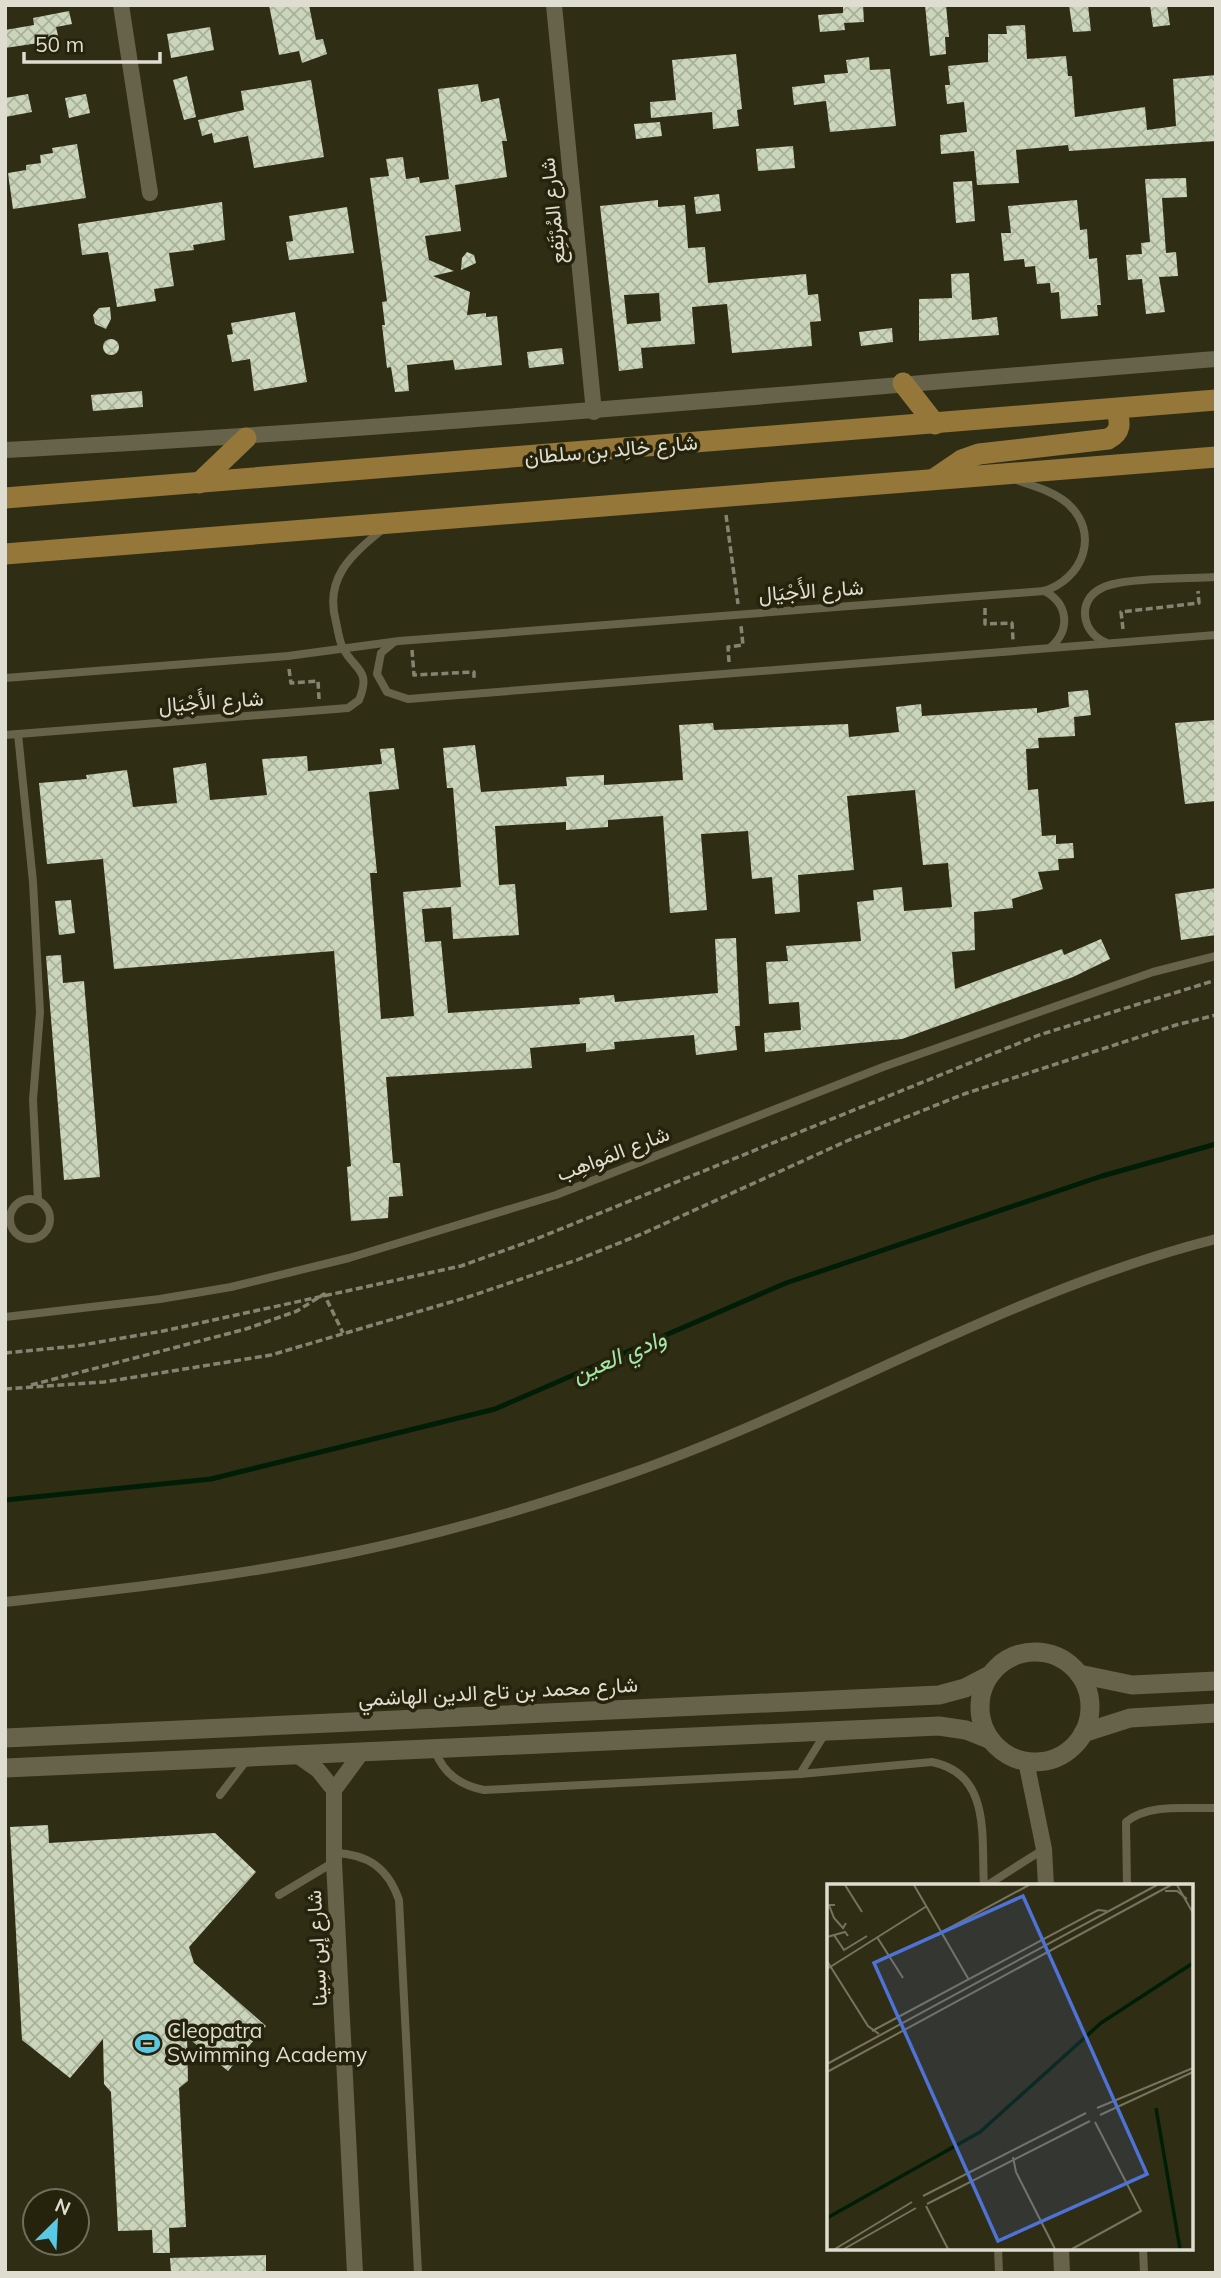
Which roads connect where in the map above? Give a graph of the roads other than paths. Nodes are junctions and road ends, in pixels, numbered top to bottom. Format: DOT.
graph roads {
  1 [pos="121,5"];
  2 [pos="554,5"];
  3 [pos="150,193"];
  4 [pos="1216,359"];
  5 [pos="903,383"];
  6 [pos="1216,400"];
  7 [pos="1117,409"];
  8 [pos="594,412"];
  9 [pos="934,424"];
  10 [pos="246,438"];
  11 [pos="5,450"];
  12 [pos="1216,457"];
  13 [pos="1005,475"];
  14 [pos="933,480"];
  15 [pos="199,483"];
  16 [pos="5,498"];
  17 [pos="391,523"];
  18 [pos="5,554"];
  19 [pos="1216,577"];
  20 [pos="1044,592"];
  21 [pos="1216,635"];
  22 [pos="399,641"];
  23 [pos="1109,644"];
  24 [pos="1051,647"];
  25 [pos="343,649"];
  26 [pos="6,678"];
  27 [pos="18,734"];
  28 [pos="6,735"];
  29 [pos="1216,956"];
  30 [pos="38,1200"];
  31 [pos="1216,1239"];
  32 [pos="5,1317"];
  33 [pos="5,1602"];
  34 [pos="1079,1674"];
  35 [pos="990,1675"];
  36 [pos="1216,1681"];
  37 [pos="1216,1713"];
  38 [pos="827,1731"];
  39 [pos="1083,1733"];
  40 [pos="5,1738"];
  41 [pos="991,1740"];
  42 [pos="434,1748"];
  43 [pos="362,1752"];
  44 [pos="298,1756"];
  45 [pos="248,1758"];
  46 [pos="1026,1761"];
  47 [pos="5,1768"];
  48 [pos="800,1774"];
  49 [pos="334,1790"];
  50 [pos="220,1795"];
  51 [pos="1216,1808"];
  52 [pos="1044,1849"];
  53 [pos="334,1858"];
  54 [pos="985,1884"];
  55 [pos="988,1884"];
  56 [pos="1046,1884"];
  57 [pos="1126,1884"];
  58 [pos="279,1895"];
  59 [pos="998,2250"];
  60 [pos="1061,2250"];
  61 [pos="1143,2250"];
  62 [pos="355,2273"];
  63 [pos="418,2273"];
  64 [pos="999,2273"];
  65 [pos="1062,2273"];
  66 [pos="1144,2273"];
  1 -- 3 [label="street"];
  2 -- 8 [label="street, شارع المُرْتَفِع"];
  4 -- 5 [label="street"];
  5 -- 8 [label="street"];
  5 -- 9 [label="main road"];
  6 -- 7 [label="main road, شارع خالِد بن سلطان"];
  7 -- 9 [label="main road, شارع خالِد بن سلطان"];
  7 -- 14 [label="main road"];
  8 -- 10 [label="street"];
  9 -- 15 [label="main road, شارع خالِد بن سلطان"];
  10 -- 11 [label="street"];
  10 -- 15 [label="main road"];
  12 -- 13 [label="main road"];
  13 -- 14 [label="main road"];
  13 -- 20 [label="lane"];
  14 -- 17 [label="main road"];
  15 -- 16 [label="main road, شارع خالِد بن سلطان"];
  17 -- 18 [label="main road"];
  17 -- 25 [label="lane, شارع الأَجْيَال"];
  19 -- 23 [label="lane"];
  20 -- 22 [label="lane, شارع الأَجْيَال"];
  20 -- 24 [label="lane"];
  21 -- 23 [label="lane"];
  22 -- 24 [label="lane"];
  22 -- 25 [label="lane, شارع الأَجْيَال"];
  23 -- 24 [label="lane"];
  25 -- 26 [label="lane, شارع الأَجْيَال"];
  25 -- 27 [label="lane, شارع الأَجْيَال"];
  27 -- 28 [label="lane, شارع الأَجْيَال"];
  27 -- 30 [label="lane"];
  29 -- 32 [label="lane, شارع المَواهِب"];
  30 -- 30 [label="lane"];
  31 -- 33 [label="street"];
  34 -- 35 [label="street"];
  34 -- 36 [label="street"];
  34 -- 39 [label="street"];
  35 -- 40 [label="street, شارع محمد بن تاج الدين الهاشمي"];
  35 -- 41 [label="street"];
  37 -- 39 [label="street"];
  38 -- 41 [label="street"];
  38 -- 42 [label="street"];
  38 -- 48 [label="lane"];
  39 -- 46 [label="street"];
  41 -- 46 [label="street"];
  42 -- 43 [label="street"];
  42 -- 48 [label="lane"];
  43 -- 44 [label="street"];
  43 -- 49 [label="street"];
  44 -- 45 [label="street"];
  44 -- 49 [label="street"];
  45 -- 47 [label="street"];
  45 -- 50 [label="lane"];
  46 -- 52 [label="street"];
  48 -- 54 [label="lane"];
  49 -- 53 [label="street, شارع إبن سِينا"];
  51 -- 57 [label="lane"];
  52 -- 55 [label="lane"];
  52 -- 56 [label="street"];
  53 -- 58 [label="lane"];
  53 -- 62 [label="street, شارع إبن سِينا"];
  53 -- 63 [label="lane"];
  59 -- 64 [label="lane"];
  60 -- 65 [label="street"];
  61 -- 66 [label="lane"];
}
